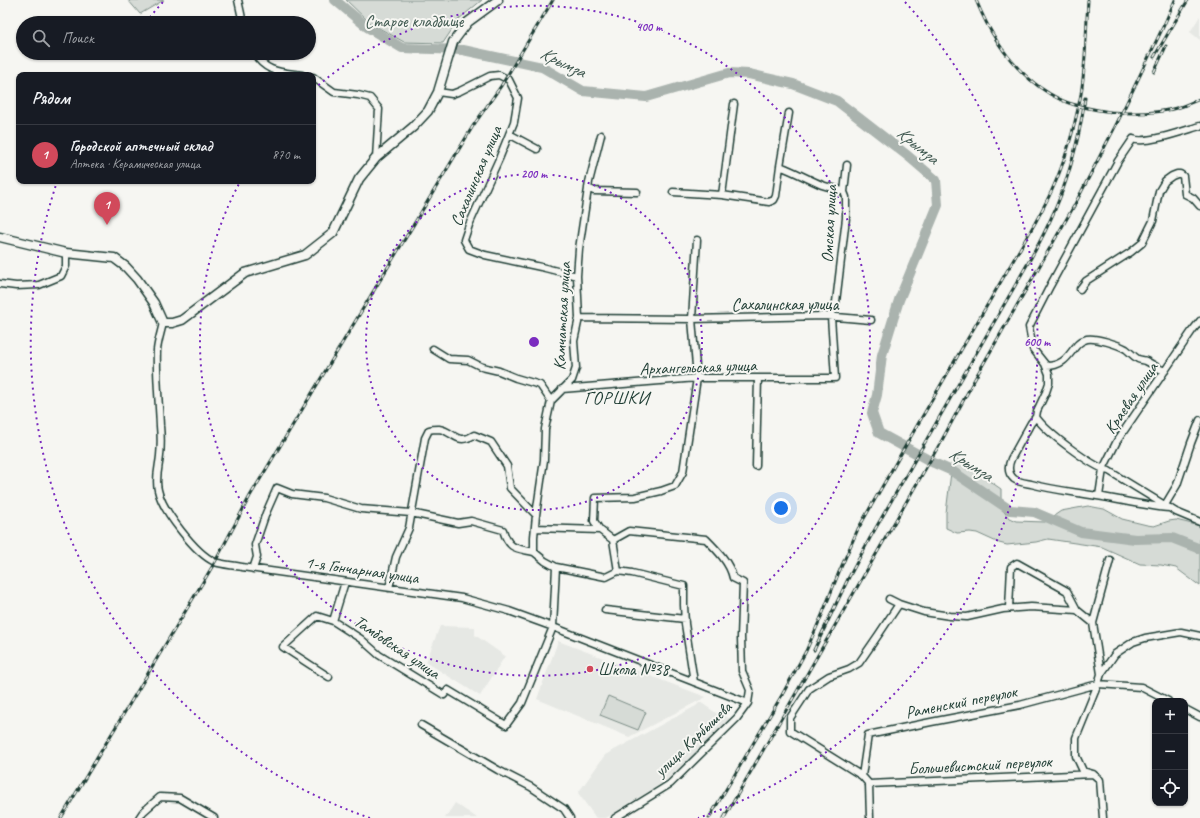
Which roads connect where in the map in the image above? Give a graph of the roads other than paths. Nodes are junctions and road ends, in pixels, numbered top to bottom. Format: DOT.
graph roads {
  1 [pos="238,0"];
  2 [pos="498,0"];
  3 [pos="241,16"];
  4 [pos="259,60"];
  5 [pos="285,72"];
  6 [pos="316,79"];
  7 [pos="438,92"];
  8 [pos="734,104"];
  9 [pos="789,113"];
  10 [pos="1200,126"];
  11 [pos="509,134"];
  12 [pos="601,135"];
  13 [pos="537,149"];
  14 [pos="376,158"];
  15 [pos="847,165"];
  16 [pos="780,166"];
  17 [pos="588,188"];
  18 [pos="637,192"];
  19 [pos="673,192"];
  20 [pos="844,192"];
  21 [pos="722,195"];
  22 [pos="1200,206"];
  23 [pos="0,237"];
  24 [pos="697,240"];
  25 [pos="66,253"];
  26 [pos="577,276"];
  27 [pos="0,284"];
  28 [pos="1080,289"];
  29 [pos="831,317"];
  30 [pos="579,318"];
  31 [pos="692,319"];
  32 [pos="871,320"];
  33 [pos="1200,321"];
  34 [pos="163,323"];
  35 [pos="433,349"];
  36 [pos="1046,366"];
  37 [pos="1165,371"];
  38 [pos="696,378"];
  39 [pos="758,378"];
  40 [pos="835,378"];
  41 [pos="562,389"];
  42 [pos="551,401"];
  43 [pos="1036,417"];
  44 [pos="1200,420"];
  45 [pos="756,466"];
  46 [pos="1103,469"];
  47 [pos="1099,496"];
  48 [pos="1167,507"];
  49 [pos="411,513"];
  50 [pos="536,515"];
  51 [pos="1200,522"];
  52 [pos="535,528"];
  53 [pos="600,530"];
  54 [pos="613,540"];
  55 [pos="534,552"];
  56 [pos="1110,560"];
  57 [pos="253,568"];
  58 [pos="556,568"];
  59 [pos="618,572"];
  60 [pos="345,582"];
  61 [pos="388,588"];
  62 [pos="889,599"];
  63 [pos="899,604"];
  64 [pos="1009,608"];
  65 [pos="605,610"];
  66 [pos="1077,610"];
  67 [pos="685,619"];
  68 [pos="333,621"];
  69 [pos="1093,623"];
  70 [pos="553,627"];
  71 [pos="1200,636"];
  72 [pos="1102,674"];
  73 [pos="329,677"];
  74 [pos="694,682"];
  75 [pos="1098,684"];
  76 [pos="1162,698"];
  77 [pos="748,703"];
  78 [pos="1188,711"];
  79 [pos="1200,717"];
  80 [pos="421,725"];
  81 [pos="1093,774"];
  82 [pos="862,776"];
  83 [pos="869,784"];
  84 [pos="139,818"];
  85 [pos="214,818"];
  86 [pos="570,818"];
  87 [pos="615,818"];
  88 [pos="870,818"];
  89 [pos="1103,818"];
  1 -- 3 [label="street"];
  2 -- 7 [label="street"];
  4 -- 5 [label="street"];
  6 -- 14 [label="street"];
  7 -- 11 [label="street, Сахалинская улица"];
  7 -- 14 [label="street"];
  8 -- 21 [label="street"];
  9 -- 16 [label="street"];
  10 -- 36 [label="street"];
  11 -- 13 [label="street"];
  11 -- 26 [label="street, Сахалинская улица"];
  12 -- 17 [label="street, Камчатская улица"];
  14 -- 34 [label="street"];
  15 -- 20 [label="street, Омская улица"];
  16 -- 20 [label="street"];
  16 -- 21 [label="street"];
  17 -- 18 [label="street"];
  17 -- 26 [label="street, Камчатская улица"];
  19 -- 21 [label="street"];
  20 -- 29 [label="street, Омская улица"];
  22 -- 28 [label="street"];
  23 -- 25 [label="street"];
  24 -- 31 [label="street"];
  25 -- 27 [label="street"];
  25 -- 34 [label="street"];
  26 -- 30 [label="street, Камчатская улица"];
  29 -- 31 [label="street, Сахалинская улица"];
  29 -- 32 [label="street, Сахалинская улица"];
  29 -- 40 [label="street, Омская улица"];
  30 -- 31 [label="street, Сахалинская улица"];
  30 -- 41 [label="street, Камчатская улица"];
  31 -- 38 [label="street"];
  33 -- 37 [label="street, Краевая улица"];
  34 -- 57 [label="street, 1-я Гончарная улица"];
  35 -- 42 [label="street"];
  36 -- 37 [label="street"];
  36 -- 43 [label="street"];
  37 -- 46 [label="street, Краевая улица"];
  38 -- 39 [label="street, Архангельская улица"];
  38 -- 41 [label="street, Архангельская улица"];
  38 -- 53 [label="street"];
  39 -- 40 [label="street, Архангельская улица"];
  39 -- 45 [label="street"];
  41 -- 42 [label="street, Камчатская улица"];
  42 -- 50 [label="street"];
  43 -- 46 [label="street"];
  43 -- 47 [label="street"];
  44 -- 48 [label="street"];
  46 -- 47 [label="street, Краевая улица"];
  46 -- 48 [label="street"];
  47 -- 48 [label="street"];
  48 -- 51 [label="street"];
  49 -- 50 [label="street"];
  49 -- 55 [label="street"];
  49 -- 57 [label="street"];
  49 -- 61 [label="street"];
  50 -- 52 [label="street"];
  52 -- 53 [label="street"];
  52 -- 55 [label="street"];
  53 -- 54 [label="street"];
  54 -- 59 [label="street"];
  54 -- 77 [label="street"];
  55 -- 58 [label="street"];
  56 -- 69 [label="street"];
  57 -- 60 [label="street, 1-я Гончарная улица"];
  58 -- 59 [label="street"];
  58 -- 70 [label="street"];
  59 -- 67 [label="street"];
  60 -- 61 [label="street, 1-я Гончарная улица"];
  60 -- 68 [label="street"];
  61 -- 70 [label="street, 1-я Гончарная улица"];
  62 -- 63 [label="street"];
  63 -- 64 [label="street"];
  63 -- 82 [label="street"];
  64 -- 66 [label="street"];
  64 -- 66 [label="street"];
  65 -- 67 [label="street"];
  66 -- 69 [label="street"];
  67 -- 74 [label="street"];
  68 -- 70 [label="street, Тамбовская улица"];
  68 -- 73 [label="street"];
  69 -- 72 [label="street"];
  70 -- 74 [label="street, 1-я Гончарная улица"];
  71 -- 72 [label="street"];
  72 -- 75 [label="street"];
  74 -- 77 [label="street, 1-я Гончарная улица"];
  75 -- 76 [label="street"];
  75 -- 81 [label="street"];
  75 -- 82 [label="street, Раменский переулок"];
  77 -- 87 [label="street, улица Карбышева"];
  78 -- 79 [label="street"];
  80 -- 86 [label="street"];
  81 -- 83 [label="street, Большевистский переулок"];
  81 -- 89 [label="street"];
  82 -- 83 [label="street"];
  83 -- 88 [label="street"];
  84 -- 85 [label="street"];
}
